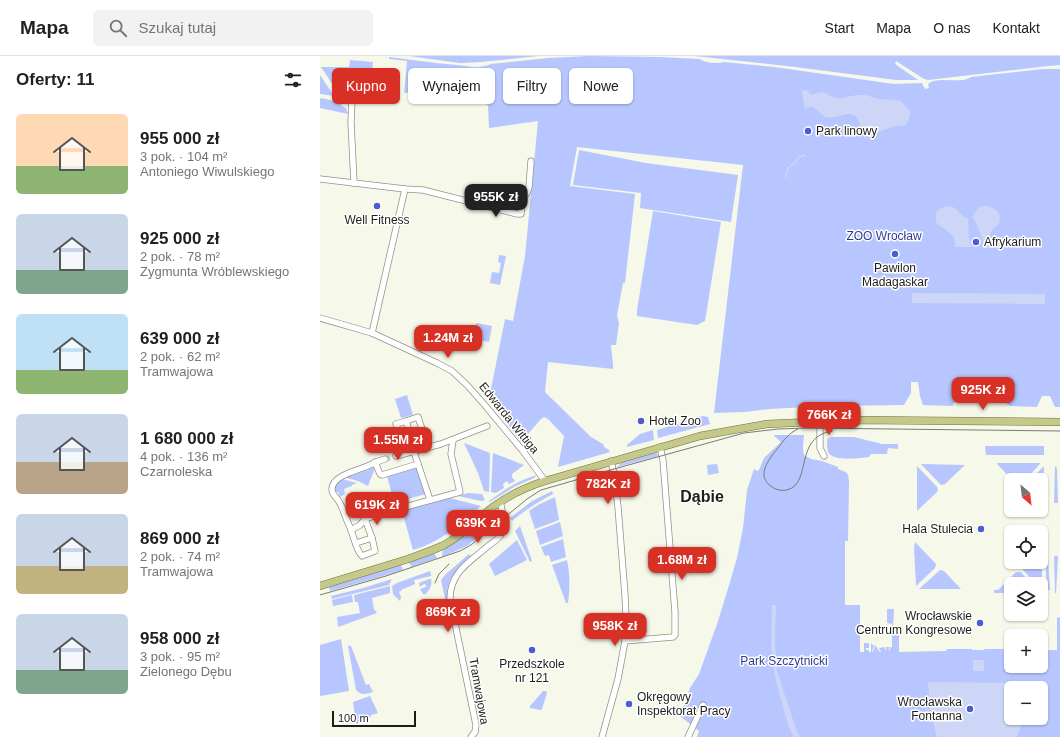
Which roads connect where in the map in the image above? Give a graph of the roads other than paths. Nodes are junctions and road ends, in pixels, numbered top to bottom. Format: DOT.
graph roads {
  1 [pos="352,104"];
  2 [pos="531,161"];
  3 [pos="320,179"];
  4 [pos="354,183"];
  5 [pos="405,189"];
  6 [pos="320,318"];
  7 [pos="372,333"];
  8 [pos="406,421"];
  9 [pos="820,421"];
  10 [pos="1060,422"];
  11 [pos="487,426"];
  12 [pos="453,440"];
  13 [pos="660,447"];
  14 [pos="428,448"];
  15 [pos="415,451"];
  16 [pos="405,453"];
  17 [pos="396,456"];
  18 [pos="824,456"];
  19 [pos="385,459"];
  20 [pos="611,461"];
  21 [pos="375,462"];
  22 [pos="418,464"];
  23 [pos="544,480"];
  24 [pos="430,500"];
  25 [pos="500,502"];
  26 [pos="365,519"];
  27 [pos="351,530"];
  28 [pos="372,538"];
  29 [pos="356,543"];
  30 [pos="320,586"];
  31 [pos="625,641"];
  32 [pos="703,705"];
  33 [pos="471,737"];
  34 [pos="602,737"];
  35 [pos="688,737"];
  1 -- 4 [label="street"];
  2 -- 5 [label="street"];
  3 -- 4 [label="street"];
  4 -- 5 [label="street"];
  5 -- 7 [label="street"];
  6 -- 7 [label="street, Edwarda Wittiga"];
  7 -- 23 [label="street, Edwarda Wittiga"];
  8 -- 14 [label="street"];
  8 -- 15 [label="street"];
  8 -- 16 [label="street"];
  9 -- 10 [label="main road"];
  9 -- 13 [label="main road"];
  9 -- 18 [label="street"];
  11 -- 12 [label="street"];
  12 -- 14 [label="street"];
  12 -- 24 [label="street"];
  13 -- 20 [label="main road"];
  13 -- 31 [label="street"];
  14 -- 15 [label="street"];
  15 -- 16 [label="street"];
  15 -- 22 [label="street"];
  16 -- 17 [label="street"];
  19 -- 21 [label="street"];
  20 -- 23 [label="main road"];
  20 -- 31 [label="street"];
  21 -- 22 [label="street"];
  21 -- 27 [label="street"];
  22 -- 24 [label="street"];
  23 -- 25 [label="main road"];
  24 -- 26 [label="street"];
  25 -- 30 [label="main road"];
  25 -- 33 [label="street, Tramwajowa"];
  26 -- 27 [label="street"];
  26 -- 28 [label="street"];
  27 -- 29 [label="street"];
  28 -- 29 [label="street"];
  28 -- 29 [label="street"];
  31 -- 34 [label="street"];
  32 -- 35 [label="street"];
}
